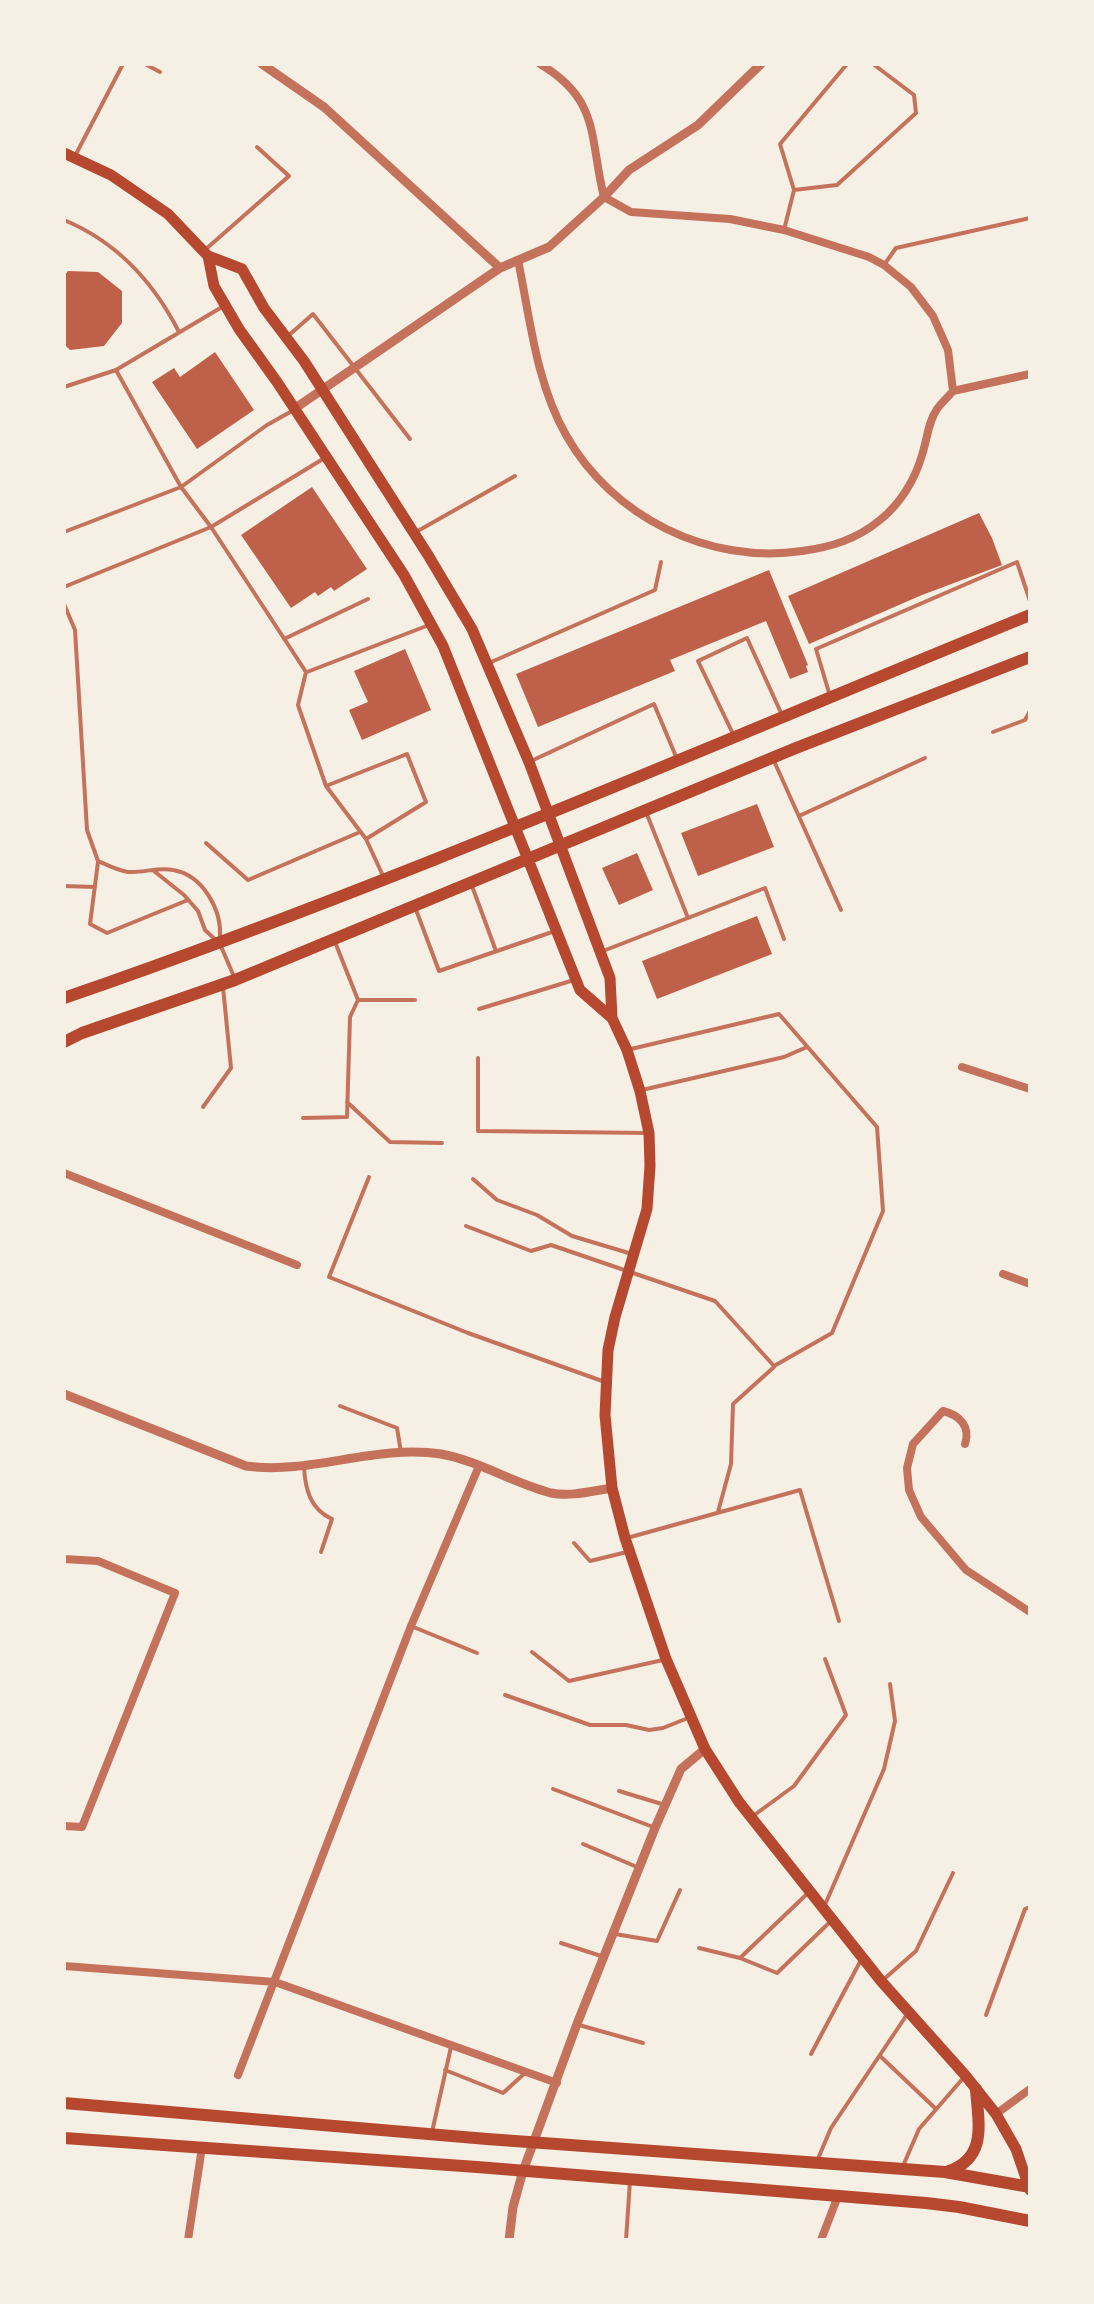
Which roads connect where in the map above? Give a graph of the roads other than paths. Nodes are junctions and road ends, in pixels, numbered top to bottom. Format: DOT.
graph roads {
  1 [pos="123,64"];
  2 [pos="145,64"];
  3 [pos="262,64"];
  4 [pos="540,64"];
  5 [pos="761,64"];
  6 [pos="847,64"];
  7 [pos="873,64"];
  8 [pos="160,72"];
  9 [pos="257,147"];
  10 [pos="69,155"];
  11 [pos="794,190"];
  12 [pos="604,197"];
  13 [pos="1030,218"];
  14 [pos="64,220"];
  15 [pos="784,230"];
  16 [pos="206,253"];
  17 [pos="518,260"];
  18 [pos="884,265"];
  19 [pos="500,268"];
  20 [pos="225,305"];
  21 [pos="179,332"];
  22 [pos="286,337"];
  23 [pos="356,367"];
  24 [pos="116,370"];
  25 [pos="1030,374"];
  26 [pos="64,387"];
  27 [pos="322,390"];
  28 [pos="953,391"];
  29 [pos="294,409"];
  30 [pos="410,439"];
  31 [pos="325,457"];
  32 [pos="515,476"];
  33 [pos="181,487"];
  34 [pos="211,527"];
  35 [pos="64,532"];
  36 [pos="414,534"];
  37 [pos="661,562"];
  38 [pos="64,587"];
  39 [pos="368,599"];
  40 [pos="1030,601"];
  41 [pos="64,604"];
  42 [pos="1030,615"];
  43 [pos="431,624"];
  44 [pos="284,639"];
  45 [pos="1030,657"];
  46 [pos="487,664"];
  47 [pos="306,672"];
  48 [pos="830,697"];
  49 [pos="1030,711"];
  50 [pos="783,717"];
  51 [pos="993,732"];
  52 [pos="735,738"];
  53 [pos="773,758"];
  54 [pos="925,758"];
  55 [pos="529,762"];
  56 [pos="678,762"];
  57 [pos="326,786"];
  58 [pos="646,811"];
  59 [pos="549,814"];
  60 [pos="799,816"];
  61 [pos="517,827"];
  62 [pos="361,832"];
  63 [pos="366,839"];
  64 [pos="206,843"];
  65 [pos="561,847"];
  66 [pos="529,860"];
  67 [pos="98,861"];
  68 [pos="152,869"];
  69 [pos="385,881"];
  70 [pos="471,884"];
  71 [pos="64,886"];
  72 [pos="95,887"];
  73 [pos="188,900"];
  74 [pos="415,907"];
  75 [pos="841,910"];
  76 [pos="688,918"];
  77 [pos="557,930"];
  78 [pos="784,939"];
  79 [pos="334,940"];
  80 [pos="220,944"];
  81 [pos="496,951"];
  82 [pos="600,952"];
  83 [pos="576,979"];
  84 [pos="229,982"];
  85 [pos="64,998"];
  86 [pos="358,1000"];
  87 [pos="415,1000"];
  88 [pos="479,1009"];
  89 [pos="612,1018"];
  90 [pos="64,1042"];
  91 [pos="808,1047"];
  92 [pos="627,1050"];
  93 [pos="478,1058"];
  94 [pos="962,1067"];
  95 [pos="1030,1089"];
  96 [pos="640,1091"];
  97 [pos="347,1102"];
  98 [pos="203,1107"];
  99 [pos="303,1118"];
  100 [pos="649,1133"];
  101 [pos="442,1143"];
  102 [pos="64,1173"];
  103 [pos="369,1177"];
  104 [pos="473,1179"];
  105 [pos="466,1226"];
  106 [pos="635,1255"];
  107 [pos="297,1265"];
  108 [pos="629,1272"];
  109 [pos="1003,1274"];
  110 [pos="1030,1284"];
  111 [pos="774,1366"];
  112 [pos="605,1382"];
  113 [pos="64,1394"];
  114 [pos="340,1406"];
  115 [pos="965,1444"];
  116 [pos="401,1452"];
  117 [pos="304,1466"];
  118 [pos="479,1466"];
  119 [pos="612,1488"];
  120 [pos="718,1512"];
  121 [pos="625,1538"];
  122 [pos="574,1543"];
  123 [pos="629,1551"];
  124 [pos="321,1552"];
  125 [pos="64,1559"];
  126 [pos="1030,1612"];
  127 [pos="839,1621"];
  128 [pos="411,1626"];
  129 [pos="532,1652"];
  130 [pos="477,1653"];
  131 [pos="666,1659"];
  132 [pos="825,1659"];
  133 [pos="890,1684"];
  134 [pos="505,1695"];
  135 [pos="690,1717"];
  136 [pos="705,1749"];
  137 [pos="553,1789"];
  138 [pos="619,1791"];
  139 [pos="665,1805"];
  140 [pos="751,1818"];
  141 [pos="64,1826"];
  142 [pos="655,1828"];
  143 [pos="583,1844"];
  144 [pos="639,1868"];
  145 [pos="953,1873"];
  146 [pos="680,1890"];
  147 [pos="810,1892"];
  148 [pos="1030,1907"];
  149 [pos="823,1909"];
  150 [pos="832,1920"];
  151 [pos="613,1934"];
  152 [pos="561,1943"];
  153 [pos="699,1948"];
  154 [pos="603,1957"];
  155 [pos="862,1957"];
  156 [pos="740,1958"];
  157 [pos="64,1966"];
  158 [pos="881,1981"];
  159 [pos="275,1982"];
  160 [pos="908,2013"];
  161 [pos="986,2015"];
  162 [pos="577,2024"];
  163 [pos="643,2043"];
  164 [pos="452,2045"];
  165 [pos="811,2054"];
  166 [pos="880,2055"];
  167 [pos="445,2070"];
  168 [pos="527,2072"];
  169 [pos="238,2075"];
  170 [pos="965,2075"];
  171 [pos="557,2083"];
  172 [pos="976,2089"];
  173 [pos="1030,2089"];
  174 [pos="64,2103"];
  175 [pos="936,2109"];
  176 [pos="996,2114"];
  177 [pos="432,2134"];
  178 [pos="64,2138"];
  179 [pos="534,2142"];
  180 [pos="202,2147"];
  181 [pos="816,2163"];
  182 [pos="902,2169"];
  183 [pos="523,2171"];
  184 [pos="945,2172"];
  185 [pos="630,2179"];
  186 [pos="1030,2188"];
  187 [pos="838,2196"];
  188 [pos="1030,2221"];
  189 [pos="188,2240"];
  190 [pos="509,2240"];
  191 [pos="626,2240"];
  192 [pos="821,2240"];
  1 -- 10 [label="lane"];
  2 -- 8 [label="lane"];
  3 -- 19 [label="street"];
  4 -- 12 [label="street"];
  5 -- 12 [label="street"];
  6 -- 11 [label="lane"];
  7 -- 11 [label="lane"];
  9 -- 16 [label="lane"];
  10 -- 16 [label="main road"];
  11 -- 15 [label="lane"];
  12 -- 15 [label="street"];
  12 -- 17 [label="street"];
  13 -- 18 [label="lane"];
  14 -- 21 [label="lane"];
  15 -- 18 [label="street"];
  16 -- 20 [label="main road"];
  16 -- 22 [label="main road"];
  17 -- 19 [label="street"];
  17 -- 28 [label="street"];
  18 -- 28 [label="street"];
  19 -- 23 [label="street"];
  20 -- 21 [label="lane"];
  20 -- 29 [label="main road"];
  21 -- 24 [label="lane"];
  22 -- 23 [label="lane"];
  22 -- 27 [label="main road"];
  23 -- 27 [label="street"];
  23 -- 30 [label="lane"];
  24 -- 26 [label="lane"];
  24 -- 33 [label="lane"];
  25 -- 28 [label="street"];
  27 -- 29 [label="street"];
  27 -- 36 [label="main road"];
  29 -- 31 [label="main road"];
  29 -- 33 [label="lane"];
  31 -- 34 [label="lane"];
  31 -- 43 [label="main road"];
  32 -- 36 [label="lane"];
  33 -- 34 [label="lane"];
  33 -- 35 [label="lane"];
  34 -- 38 [label="lane"];
  34 -- 44 [label="lane"];
  36 -- 46 [label="main road"];
  37 -- 46 [label="lane"];
  39 -- 44 [label="lane"];
  40 -- 48 [label="lane"];
  41 -- 67 [label="lane"];
  42 -- 48 [label="main road"];
  43 -- 47 [label="lane"];
  43 -- 61 [label="main road"];
  44 -- 47 [label="lane"];
  45 -- 53 [label="main road"];
  46 -- 55 [label="main road"];
  47 -- 57 [label="lane"];
  48 -- 50 [label="main road"];
  49 -- 51 [label="lane"];
  50 -- 52 [label="main road"];
  50 -- 52 [label="lane"];
  52 -- 56 [label="main road"];
  53 -- 58 [label="main road"];
  53 -- 60 [label="lane"];
  54 -- 60 [label="lane"];
  55 -- 56 [label="lane"];
  55 -- 59 [label="main road"];
  56 -- 59 [label="main road"];
  57 -- 62 [label="lane"];
  57 -- 63 [label="lane"];
  58 -- 65 [label="main road"];
  58 -- 76 [label="lane"];
  59 -- 61 [label="main road"];
  59 -- 65 [label="main road"];
  60 -- 75 [label="lane"];
  61 -- 66 [label="main road"];
  61 -- 69 [label="main road"];
  62 -- 63 [label="lane"];
  62 -- 64 [label="lane"];
  63 -- 69 [label="lane"];
  65 -- 66 [label="main road"];
  65 -- 82 [label="main road"];
  66 -- 70 [label="main road"];
  66 -- 77 [label="main road"];
  67 -- 68 [label="lane"];
  67 -- 72 [label="lane"];
  68 -- 73 [label="lane"];
  68 -- 80 [label="lane"];
  69 -- 80 [label="main road"];
  70 -- 74 [label="main road"];
  70 -- 81 [label="lane"];
  71 -- 72 [label="lane"];
  72 -- 73 [label="lane"];
  73 -- 80 [label="lane"];
  74 -- 79 [label="main road"];
  74 -- 81 [label="lane"];
  76 -- 78 [label="lane"];
  76 -- 82 [label="lane"];
  77 -- 81 [label="lane"];
  77 -- 83 [label="main road"];
  79 -- 84 [label="main road"];
  79 -- 86 [label="lane"];
  80 -- 84 [label="lane"];
  80 -- 85 [label="main road"];
  82 -- 89 [label="main road"];
  83 -- 88 [label="lane"];
  83 -- 89 [label="main road"];
  84 -- 90 [label="main road"];
  84 -- 98 [label="lane"];
  86 -- 87 [label="lane"];
  86 -- 97 [label="lane"];
  89 -- 92 [label="main road"];
  91 -- 92 [label="lane"];
  91 -- 96 [label="lane"];
  91 -- 111 [label="lane"];
  92 -- 96 [label="main road"];
  93 -- 100 [label="lane"];
  94 -- 95 [label="street"];
  96 -- 100 [label="main road"];
  97 -- 99 [label="lane"];
  97 -- 101 [label="lane"];
  100 -- 106 [label="main road"];
  102 -- 107 [label="street"];
  103 -- 112 [label="lane"];
  104 -- 106 [label="lane"];
  105 -- 108 [label="lane"];
  106 -- 108 [label="main road"];
  108 -- 111 [label="lane"];
  108 -- 112 [label="main road"];
  109 -- 110 [label="street"];
  111 -- 120 [label="lane"];
  112 -- 119 [label="main road"];
  113 -- 117 [label="street"];
  114 -- 116 [label="lane"];
  115 -- 126 [label="street"];
  116 -- 117 [label="street"];
  116 -- 118 [label="street"];
  117 -- 124 [label="lane"];
  118 -- 119 [label="street"];
  118 -- 128 [label="street"];
  119 -- 121 [label="main road"];
  120 -- 121 [label="lane"];
  120 -- 127 [label="lane"];
  121 -- 123 [label="main road"];
  122 -- 123 [label="lane"];
  123 -- 131 [label="main road"];
  125 -- 141 [label="street"];
  128 -- 130 [label="lane"];
  128 -- 159 [label="street"];
  129 -- 131 [label="lane"];
  131 -- 135 [label="main road"];
  132 -- 140 [label="lane"];
  133 -- 149 [label="lane"];
  134 -- 135 [label="lane"];
  135 -- 136 [label="main road"];
  136 -- 139 [label="street"];
  136 -- 140 [label="main road"];
  137 -- 142 [label="lane"];
  138 -- 139 [label="lane"];
  139 -- 142 [label="street"];
  140 -- 147 [label="main road"];
  142 -- 144 [label="street"];
  143 -- 144 [label="lane"];
  144 -- 151 [label="street"];
  145 -- 158 [label="lane"];
  146 -- 151 [label="lane"];
  147 -- 149 [label="main road"];
  147 -- 156 [label="lane"];
  148 -- 161 [label="lane"];
  149 -- 150 [label="main road"];
  150 -- 155 [label="main road"];
  150 -- 156 [label="lane"];
  151 -- 154 [label="street"];
  152 -- 154 [label="lane"];
  153 -- 156 [label="lane"];
  154 -- 162 [label="street"];
  155 -- 158 [label="main road"];
  155 -- 165 [label="lane"];
  157 -- 159 [label="street"];
  158 -- 160 [label="main road"];
  159 -- 164 [label="street"];
  159 -- 169 [label="street"];
  160 -- 166 [label="lane"];
  160 -- 170 [label="main road"];
  162 -- 163 [label="lane"];
  162 -- 171 [label="street"];
  164 -- 167 [label="lane"];
  164 -- 168 [label="street"];
  166 -- 175 [label="lane"];
  166 -- 181 [label="lane"];
  167 -- 168 [label="lane"];
  167 -- 177 [label="lane"];
  168 -- 171 [label="street"];
  170 -- 172 [label="main road"];
  170 -- 175 [label="lane"];
  171 -- 179 [label="street"];
  172 -- 176 [label="main road"];
  172 -- 184 [label="main road"];
  173 -- 176 [label="street"];
  174 -- 177 [label="main road"];
  175 -- 182 [label="lane"];
  176 -- 186 [label="main road"];
  177 -- 179 [label="main road"];
  178 -- 180 [label="main road"];
  179 -- 181 [label="main road"];
  179 -- 183 [label="street"];
  180 -- 183 [label="main road"];
  180 -- 189 [label="street"];
  181 -- 182 [label="main road"];
  182 -- 184 [label="main road"];
  183 -- 185 [label="main road"];
  183 -- 190 [label="street"];
  184 -- 186 [label="main road"];
  185 -- 187 [label="main road"];
  185 -- 191 [label="lane"];
  187 -- 188 [label="main road"];
  187 -- 192 [label="street"];
}
